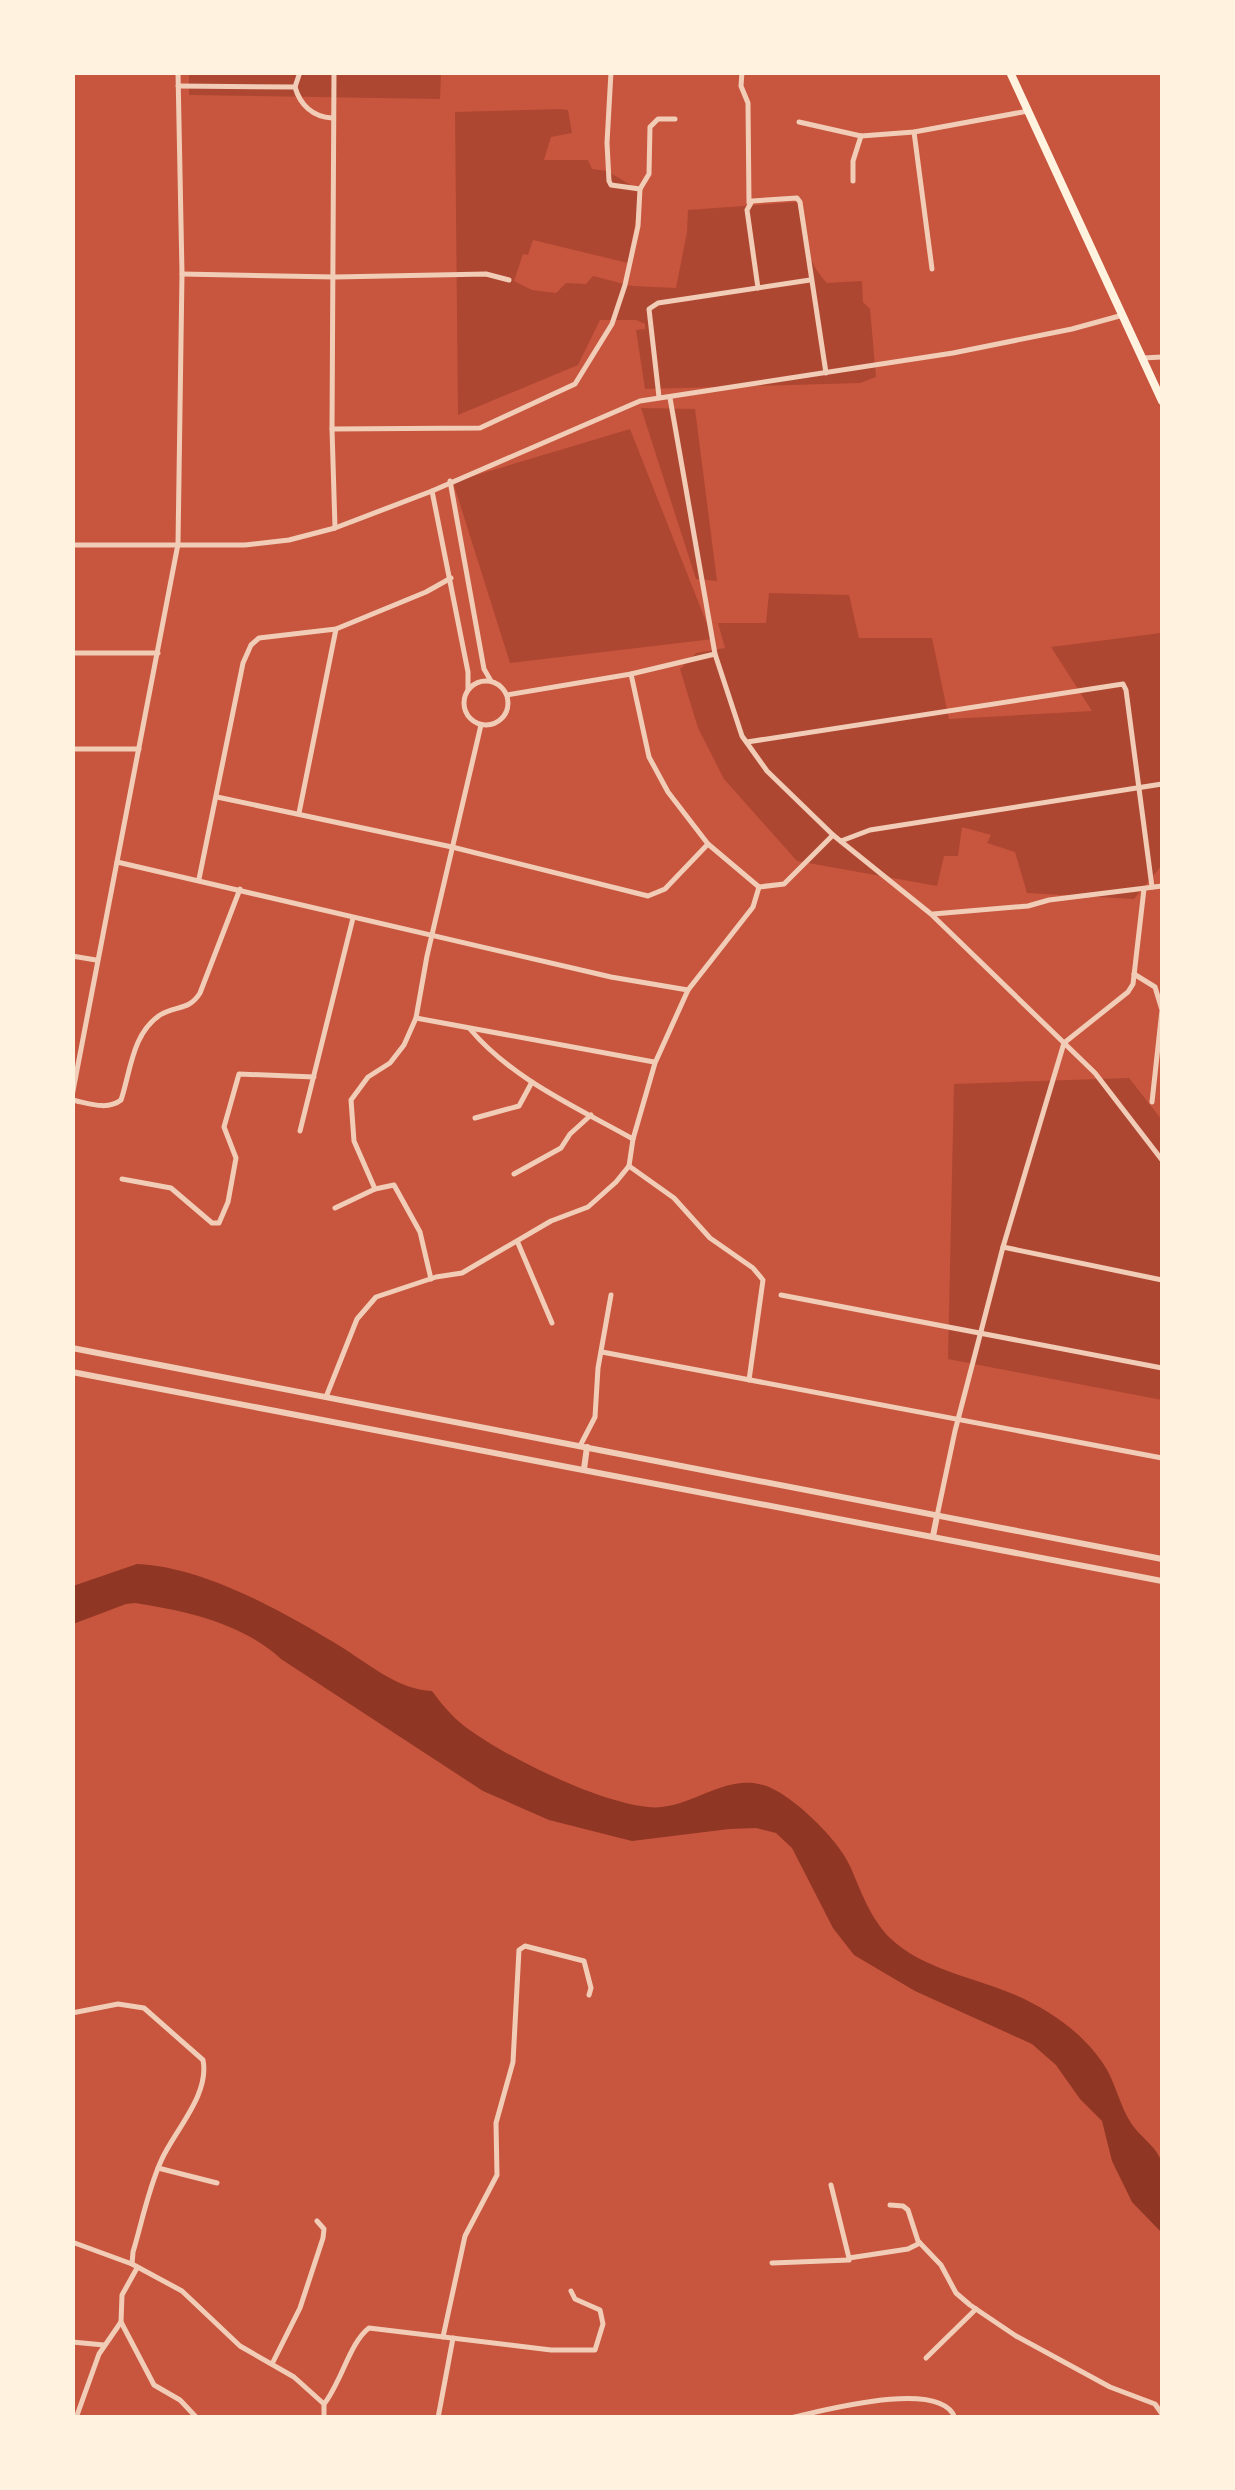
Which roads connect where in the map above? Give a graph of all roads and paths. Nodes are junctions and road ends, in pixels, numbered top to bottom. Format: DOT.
graph roads {
  1 [pos="178,72"];
  2 [pos="300,72"];
  3 [pos="334,72"];
  4 [pos="611,72"];
  5 [pos="742,72"];
  6 [pos="1010,72"];
  7 [pos="178,86"];
  8 [pos="296,87"];
  9 [pos="1028,111"];
  10 [pos="334,118"];
  11 [pos="675,118"];
  12 [pos="799,122"];
  13 [pos="914,132"];
  14 [pos="861,136"];
  15 [pos="853,181"];
  16 [pos="640,188"];
  17 [pos="749,206"];
  18 [pos="932,269"];
  19 [pos="182,274"];
  20 [pos="335,277"];
  21 [pos="508,280"];
  22 [pos="810,280"];
  23 [pos="758,288"];
  24 [pos="1123,314"];
  25 [pos="1162,357"];
  26 [pos="1143,358"];
  27 [pos="826,373"];
  28 [pos="659,398"];
  29 [pos="670,398"];
  30 [pos="1162,401"];
  31 [pos="332,429"];
  32 [pos="450,481"];
  33 [pos="432,491"];
  34 [pos="335,528"];
  35 [pos="178,544"];
  36 [pos="72,545"];
  37 [pos="451,578"];
  38 [pos="336,629"];
  39 [pos="72,653"];
  40 [pos="158,653"];
  41 [pos="715,654"];
  42 [pos="631,674"];
  43 [pos="491,681"];
  44 [pos="468,689"];
  45 [pos="507,695"];
  46 [pos="481,725"];
  47 [pos="746,742"];
  48 [pos="72,749"];
  49 [pos="139,749"];
  50 [pos="1162,784"];
  51 [pos="1140,786"];
  52 [pos="217,797"];
  53 [pos="298,814"];
  54 [pos="834,835"];
  55 [pos="841,841"];
  56 [pos="708,844"];
  57 [pos="452,847"];
  58 [pos="116,862"];
  59 [pos="199,879"];
  60 [pos="759,886"];
  61 [pos="1162,886"];
  62 [pos="1152,887"];
  63 [pos="1144,888"];
  64 [pos="240,890"];
  65 [pos="931,914"];
  66 [pos="353,918"];
  67 [pos="432,936"];
  68 [pos="72,956"];
  69 [pos="96,960"];
  70 [pos="1134,974"];
  71 [pos="688,990"];
  72 [pos="416,1018"];
  73 [pos="469,1027"];
  74 [pos="1064,1043"];
  75 [pos="655,1062"];
  76 [pos="314,1077"];
  77 [pos="532,1082"];
  78 [pos="72,1098"];
  79 [pos="1152,1102"];
  80 [pos="590,1115"];
  81 [pos="475,1118"];
  82 [pos="300,1131"];
  83 [pos="632,1139"];
  84 [pos="1162,1160"];
  85 [pos="629,1166"];
  86 [pos="514,1174"];
  87 [pos="122,1179"];
  88 [pos="375,1189"];
  89 [pos="335,1208"];
  90 [pos="518,1242"];
  91 [pos="1003,1247"];
  92 [pos="431,1279"];
  93 [pos="1162,1280"];
  94 [pos="611,1295"];
  95 [pos="782,1295"];
  96 [pos="552,1322"];
  97 [pos="980,1334"];
  98 [pos="72,1348"];
  99 [pos="602,1352"];
  100 [pos="1162,1368"];
  101 [pos="72,1372"];
  102 [pos="749,1380"];
  103 [pos="326,1397"];
  104 [pos="958,1419"];
  105 [pos="584,1447"];
  106 [pos="1162,1458"];
  107 [pos="584,1469"];
  108 [pos="936,1516"];
  109 [pos="933,1536"];
  110 [pos="1162,1558"];
  111 [pos="1162,1581"];
  112 [pos="589,1995"];
  113 [pos="72,2014"];
  114 [pos="158,2168"];
  115 [pos="217,2183"];
  116 [pos="832,2184"];
  117 [pos="890,2205"];
  118 [pos="316,2221"];
  119 [pos="72,2242"];
  120 [pos="920,2243"];
  121 [pos="852,2259"];
  122 [pos="772,2264"];
  123 [pos="135,2266"];
  124 [pos="572,2291"];
  125 [pos="976,2309"];
  126 [pos="121,2322"];
  127 [pos="443,2338"];
  128 [pos="452,2338"];
  129 [pos="72,2342"];
  130 [pos="106,2345"];
  131 [pos="926,2358"];
  132 [pos="272,2362"];
  133 [pos="324,2404"];
  134 [pos="1162,2414"];
  135 [pos="76,2418"];
  136 [pos="196,2418"];
  137 [pos="324,2418"];
  138 [pos="438,2418"];
  139 [pos="790,2418"];
  140 [pos="955,2418"];
  1 -- 7 [label="street"];
  2 -- 8 [label="street"];
  3 -- 10 [label="street"];
  4 -- 16 [label="street"];
  5 -- 17 [label="street"];
  6 -- 9 [label="main road"];
  7 -- 8 [label="street"];
  7 -- 19 [label="street"];
  8 -- 10 [label="street"];
  9 -- 13 [label="street"];
  9 -- 24 [label="main road"];
  10 -- 20 [label="street"];
  11 -- 16 [label="street"];
  12 -- 14 [label="street"];
  13 -- 14 [label="street"];
  13 -- 18 [label="street"];
  14 -- 15 [label="street"];
  16 -- 31 [label="street"];
  17 -- 22 [label="street"];
  17 -- 23 [label="street"];
  19 -- 20 [label="street"];
  19 -- 35 [label="street"];
  20 -- 21 [label="street"];
  20 -- 31 [label="street"];
  22 -- 23 [label="street"];
  22 -- 27 [label="street"];
  23 -- 28 [label="street"];
  24 -- 26 [label="main road"];
  24 -- 27 [label="street"];
  25 -- 26 [label="street"];
  26 -- 30 [label="main road"];
  27 -- 29 [label="street"];
  28 -- 29 [label="street"];
  28 -- 32 [label="street"];
  29 -- 41 [label="street"];
  31 -- 34 [label="street"];
  32 -- 33 [label="street"];
  32 -- 43 [label="street"];
  33 -- 34 [label="street"];
  33 -- 37 [label="street"];
  34 -- 35 [label="street"];
  35 -- 36 [label="street"];
  35 -- 40 [label="street"];
  37 -- 38 [label="street"];
  37 -- 44 [label="street"];
  38 -- 52 [label="street"];
  38 -- 53 [label="street"];
  39 -- 40 [label="street"];
  40 -- 49 [label="street"];
  41 -- 42 [label="street"];
  41 -- 47 [label="street"];
  42 -- 45 [label="street"];
  42 -- 56 [label="street"];
  43 -- 44 [label="street"];
  43 -- 45 [label="street"];
  44 -- 46 [label="street"];
  45 -- 46 [label="street"];
  46 -- 57 [label="street"];
  47 -- 51 [label="street"];
  47 -- 54 [label="street"];
  48 -- 49 [label="street"];
  49 -- 58 [label="street"];
  50 -- 51 [label="street"];
  51 -- 55 [label="street"];
  51 -- 62 [label="street"];
  52 -- 53 [label="street"];
  52 -- 59 [label="street"];
  53 -- 57 [label="street"];
  54 -- 55 [label="street"];
  54 -- 60 [label="street"];
  55 -- 65 [label="street"];
  56 -- 57 [label="street"];
  56 -- 60 [label="street"];
  57 -- 67 [label="street"];
  58 -- 59 [label="street"];
  58 -- 69 [label="street"];
  59 -- 64 [label="street"];
  60 -- 71 [label="street"];
  61 -- 62 [label="street"];
  62 -- 63 [label="street"];
  63 -- 65 [label="street"];
  63 -- 70 [label="street"];
  64 -- 66 [label="street"];
  64 -- 78 [label="street"];
  65 -- 74 [label="street"];
  66 -- 67 [label="street"];
  66 -- 76 [label="street"];
  67 -- 71 [label="street"];
  67 -- 72 [label="street"];
  68 -- 69 [label="street"];
  69 -- 78 [label="street"];
  70 -- 74 [label="street"];
  70 -- 79 [label="street"];
  71 -- 75 [label="street"];
  72 -- 73 [label="street"];
  72 -- 88 [label="street"];
  73 -- 75 [label="street"];
  73 -- 77 [label="street"];
  74 -- 84 [label="street"];
  74 -- 91 [label="street"];
  75 -- 83 [label="street"];
  76 -- 82 [label="street"];
  76 -- 87 [label="street"];
  77 -- 80 [label="street"];
  77 -- 81 [label="street"];
  80 -- 83 [label="street"];
  80 -- 86 [label="street"];
  83 -- 85 [label="street"];
  85 -- 90 [label="street"];
  85 -- 102 [label="street"];
  88 -- 89 [label="street"];
  88 -- 92 [label="street"];
  90 -- 92 [label="street"];
  90 -- 96 [label="street"];
  91 -- 93 [label="street"];
  91 -- 97 [label="street"];
  92 -- 103 [label="street"];
  94 -- 99 [label="street"];
  95 -- 97 [label="street"];
  97 -- 100 [label="street"];
  97 -- 104 [label="street"];
  98 -- 103 [label="street"];
  99 -- 102 [label="street"];
  99 -- 105 [label="street"];
  101 -- 107 [label="street"];
  102 -- 104 [label="street"];
  103 -- 105 [label="street"];
  104 -- 106 [label="street"];
  104 -- 108 [label="street"];
  105 -- 107 [label="street"];
  105 -- 108 [label="street"];
  107 -- 109 [label="street"];
  108 -- 109 [label="street"];
  108 -- 110 [label="street"];
  109 -- 111 [label="street"];
  112 -- 127 [label="street"];
  113 -- 114 [label="street"];
  114 -- 115 [label="street"];
  114 -- 123 [label="street"];
  116 -- 121 [label="street"];
  117 -- 120 [label="street"];
  118 -- 132 [label="street"];
  119 -- 123 [label="street"];
  120 -- 121 [label="street"];
  120 -- 125 [label="street"];
  121 -- 122 [label="street"];
  123 -- 126 [label="street"];
  123 -- 132 [label="street"];
  124 -- 128 [label="street"];
  125 -- 131 [label="street"];
  125 -- 134 [label="street"];
  126 -- 130 [label="street"];
  126 -- 136 [label="street"];
  127 -- 128 [label="street"];
  127 -- 133 [label="street"];
  128 -- 138 [label="street"];
  129 -- 130 [label="street"];
  130 -- 135 [label="street"];
  132 -- 133 [label="street"];
  133 -- 137 [label="street"];
  139 -- 140 [label="street"];
}
